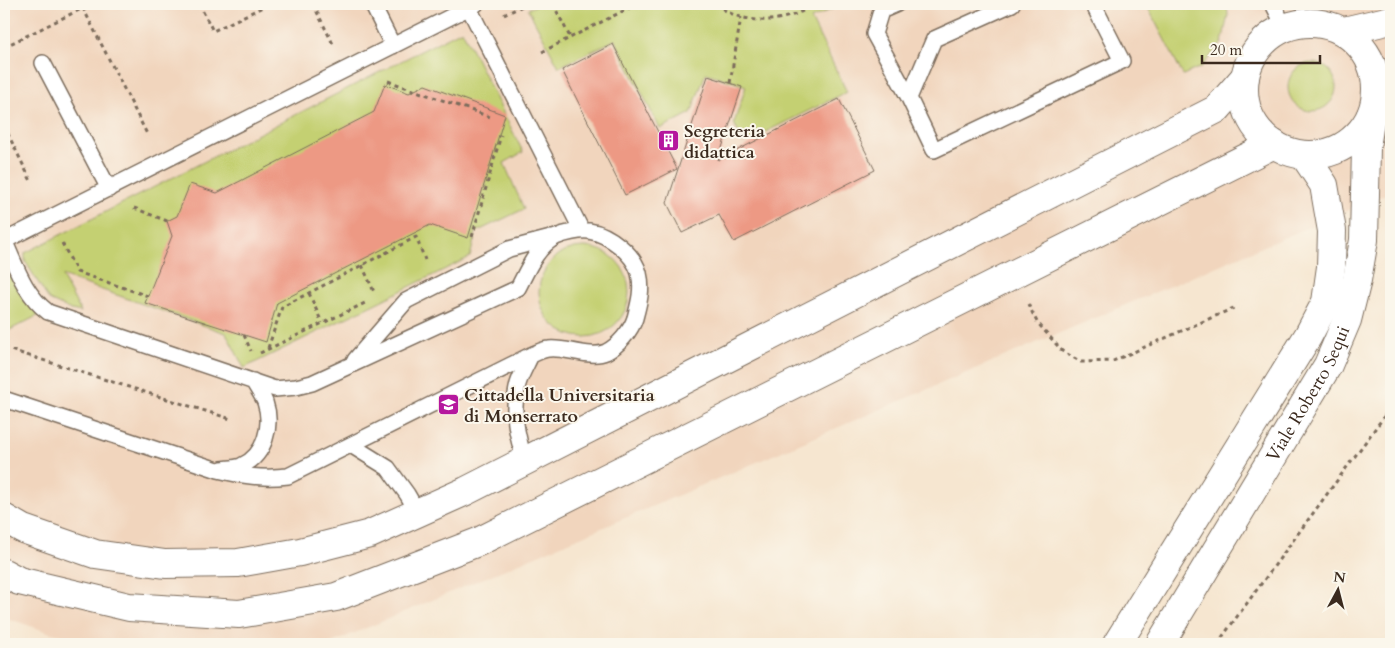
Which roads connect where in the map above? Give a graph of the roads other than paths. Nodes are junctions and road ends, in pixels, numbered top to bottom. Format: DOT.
graph roads {
  1 [pos="372,4"];
  2 [pos="897,4"];
  3 [pos="1012,4"];
  4 [pos="1093,4"];
  5 [pos="1273,4"];
  6 [pos="472,6"];
  7 [pos="1391,20"];
  8 [pos="1285,28"];
  9 [pos="1344,32"];
  10 [pos="393,46"];
  11 [pos="43,63"];
  12 [pos="1245,77"];
  13 [pos="909,98"];
  14 [pos="1380,100"];
  15 [pos="1274,144"];
  16 [pos="1304,155"];
  17 [pos="109,189"];
  18 [pos="582,232"];
  19 [pos="555,237"];
  20 [pos="4,241"];
  21 [pos="531,355"];
  22 [pos="350,365"];
  23 [pos="253,381"];
  24 [pos="4,399"];
  25 [pos="351,445"];
  26 [pos="525,462"];
  27 [pos="218,470"];
  28 [pos="418,513"];
  29 [pos="4,518"];
  30 [pos="4,573"];
  31 [pos="1117,644"];
  32 [pos="1160,644"];
  1 -- 10 [label="lane"];
  2 -- 13 [label="lane"];
  3 -- 13 [label="lane"];
  4 -- 13 [label="lane"];
  5 -- 8 [label="lane"];
  6 -- 10 [label="lane"];
  6 -- 18 [label="lane"];
  7 -- 9 [label="street"];
  8 -- 9 [label="street"];
  8 -- 12 [label="street"];
  9 -- 14 [label="street"];
  10 -- 17 [label="lane"];
  11 -- 17 [label="lane"];
  12 -- 15 [label="street"];
  12 -- 26 [label="street"];
  14 -- 16 [label="street"];
  14 -- 32 [label="street, Viale Roberto Sequi"];
  15 -- 16 [label="street"];
  15 -- 30 [label="street"];
  16 -- 31 [label="street, Viale Roberto Sequi"];
  17 -- 20 [label="lane"];
  18 -- 19 [label="lane"];
  18 -- 21 [label="lane"];
  19 -- 22 [label="lane"];
  19 -- 22 [label="lane"];
  20 -- 23 [label="lane"];
  21 -- 25 [label="lane"];
  21 -- 26 [label="lane"];
  22 -- 23 [label="lane"];
  23 -- 27 [label="lane"];
  24 -- 27 [label="lane"];
  25 -- 27 [label="lane"];
  25 -- 28 [label="lane"];
  26 -- 28 [label="street"];
  28 -- 29 [label="street"];
}
